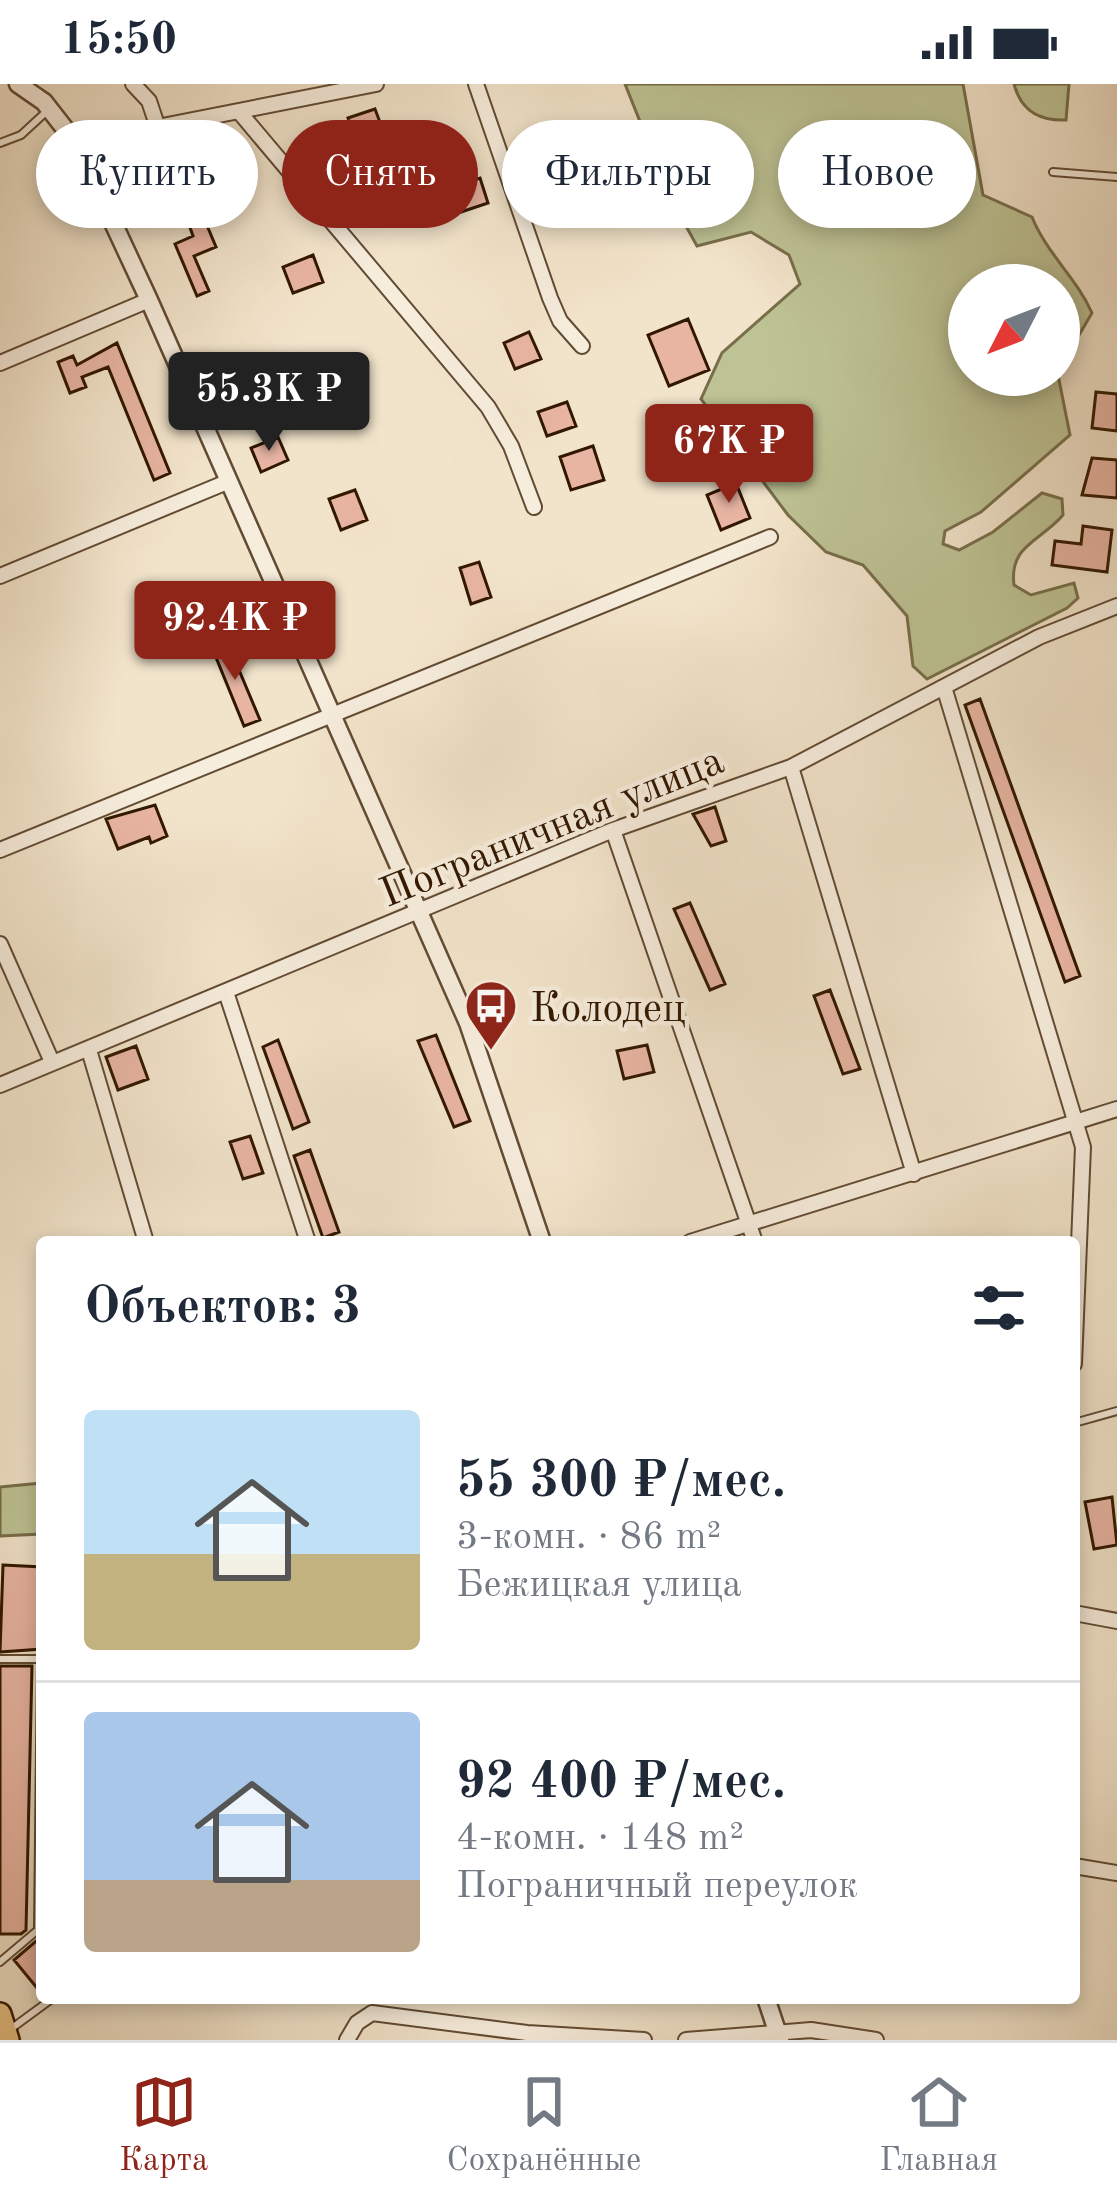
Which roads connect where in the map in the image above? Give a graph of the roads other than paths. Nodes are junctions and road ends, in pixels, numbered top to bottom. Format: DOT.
graph roads {
  1 [pos="18,84"];
  2 [pos="134,84"];
  3 [pos="376,84"];
  4 [pos="476,84"];
  5 [pos="49,108"];
  6 [pos="242,114"];
  7 [pos="58,120"];
  8 [pos="155,120"];
  9 [pos="196,120"];
  10 [pos="0,142"];
  11 [pos="1053,172"];
  12 [pos="1117,177"];
  13 [pos="115,228"];
  14 [pos="148,301"];
  15 [pos="582,346"];
  16 [pos="0,363"];
  17 [pos="227,482"];
  18 [pos="534,507"];
  19 [pos="770,537"];
  20 [pos="0,576"];
  21 [pos="1117,606"];
  22 [pos="944,687"];
  23 [pos="329,718"];
  24 [pos="791,767"];
  25 [pos="614,830"];
  26 [pos="0,850"];
  27 [pos="418,913"];
  28 [pos="0,944"];
  29 [pos="226,992"];
  30 [pos="88,1050"];
  31 [pos="52,1062"];
  32 [pos="0,1085"];
  33 [pos="1117,1109"];
  34 [pos="1078,1124"];
  35 [pos="914,1174"];
  36 [pos="749,1223"];
  37 [pos="144,1236"];
  38 [pos="306,1236"];
  39 [pos="540,1236"];
  40 [pos="709,1236"];
  41 [pos="753,1236"];
  42 [pos="1080,1245"];
  43 [pos="1117,1411"];
  44 [pos="1080,1421"];
  45 [pos="1080,1614"];
  46 [pos="1117,1621"];
  47 [pos="0,1659"];
  48 [pos="36,1659"];
  49 [pos="1080,1867"];
  50 [pos="1117,1873"];
  51 [pos="36,1931"];
  52 [pos="0,1962"];
  53 [pos="44,2004"];
  54 [pos="768,2004"];
  55 [pos="4,2029"];
  56 [pos="778,2035"];
  57 [pos="347,2040"];
  58 [pos="644,2040"];
  59 [pos="686,2040"];
  60 [pos="876,2040"];
  1 -- 5 [label="street"];
  2 -- 8 [label="street"];
  3 -- 6 [label="street"];
  4 -- 15 [label="street"];
  5 -- 7 [label="street"];
  5 -- 10 [label="lane"];
  6 -- 9 [label="street"];
  6 -- 18 [label="street"];
  11 -- 12 [label="lane"];
  13 -- 14 [label="street"];
  14 -- 16 [label="street"];
  14 -- 17 [label="street"];
  17 -- 20 [label="street"];
  17 -- 23 [label="street"];
  19 -- 23 [label="street"];
  21 -- 22 [label="street, Пограничная улица"];
  22 -- 24 [label="street, Пограничная улица"];
  22 -- 34 [label="street"];
  23 -- 26 [label="street"];
  23 -- 27 [label="street"];
  24 -- 25 [label="street, Пограничная улица"];
  24 -- 35 [label="street"];
  25 -- 27 [label="street, Пограничная улица"];
  25 -- 36 [label="street"];
  27 -- 29 [label="street, Пограничная улица"];
  27 -- 39 [label="street"];
  28 -- 31 [label="street"];
  29 -- 30 [label="street, Пограничная улица"];
  29 -- 38 [label="street"];
  30 -- 31 [label="street, Пограничная улица"];
  30 -- 37 [label="street"];
  31 -- 32 [label="street, Пограничная улица"];
  33 -- 34 [label="street"];
  34 -- 35 [label="street"];
  34 -- 42 [label="street"];
  35 -- 36 [label="street"];
  36 -- 40 [label="street"];
  36 -- 41 [label="street"];
  43 -- 44 [label="lane"];
  45 -- 46 [label="street"];
  47 -- 48 [label="lane"];
  49 -- 50 [label="street"];
  51 -- 52 [label="lane"];
  53 -- 55 [label="lane"];
  54 -- 56 [label="street"];
  56 -- 59 [label="street"];
  56 -- 60 [label="street"];
  57 -- 58 [label="street"];
}
